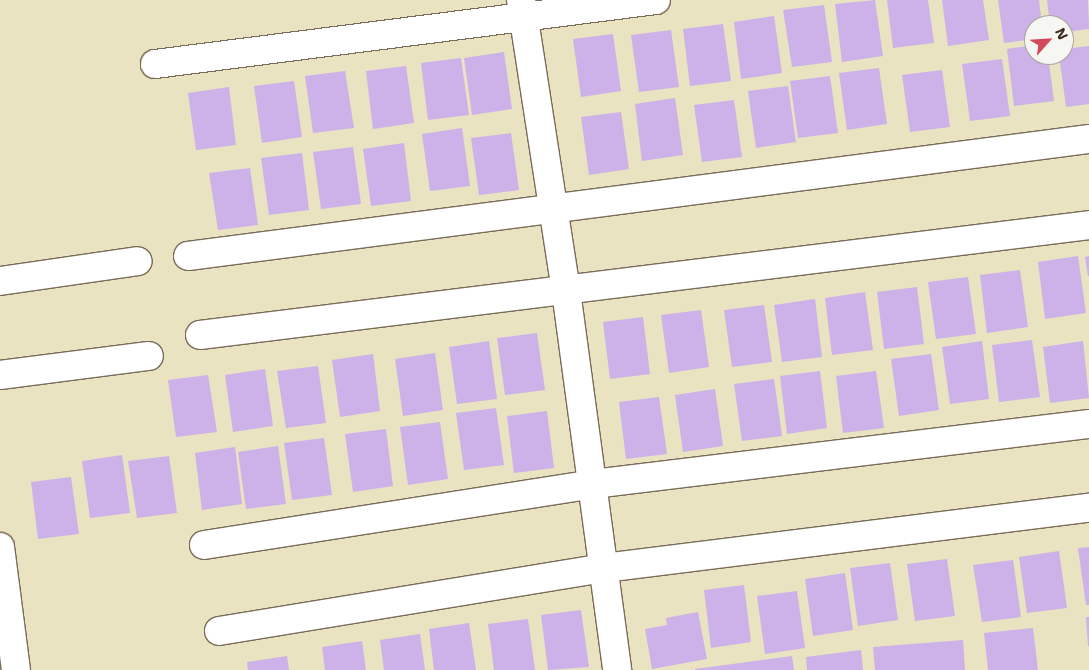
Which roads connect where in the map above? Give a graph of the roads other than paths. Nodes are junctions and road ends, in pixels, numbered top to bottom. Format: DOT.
graph roads {
  1 [pos="656,0"];
  2 [pos="522,9"];
  3 [pos="155,64"];
  4 [pos="1089,139"];
  5 [pos="554,210"];
  6 [pos="1089,225"];
  7 [pos="188,256"];
  8 [pos="138,261"];
  9 [pos="0,281"];
  10 [pos="566,291"];
  11 [pos="200,335"];
  12 [pos="149,356"];
  13 [pos="0,375"];
  14 [pos="1089,424"];
  15 [pos="593,484"];
  16 [pos="1089,508"];
  17 [pos="204,545"];
  18 [pos="0,547"];
  19 [pos="604,568"];
  20 [pos="2,577"];
  21 [pos="219,631"];
  22 [pos="11,669"];
  23 [pos="617,670"];
  1 -- 2 [label="street"];
  2 -- 3 [label="street"];
  2 -- 5 [label="street"];
  4 -- 5 [label="street"];
  5 -- 7 [label="street"];
  5 -- 10 [label="street"];
  6 -- 10 [label="street"];
  8 -- 9 [label="street"];
  10 -- 11 [label="street"];
  10 -- 15 [label="street"];
  12 -- 13 [label="street"];
  14 -- 15 [label="street"];
  15 -- 17 [label="street"];
  15 -- 19 [label="street"];
  16 -- 19 [label="street"];
  18 -- 20 [label="street"];
  19 -- 21 [label="street"];
  19 -- 23 [label="street"];
  20 -- 22 [label="street"];
}
